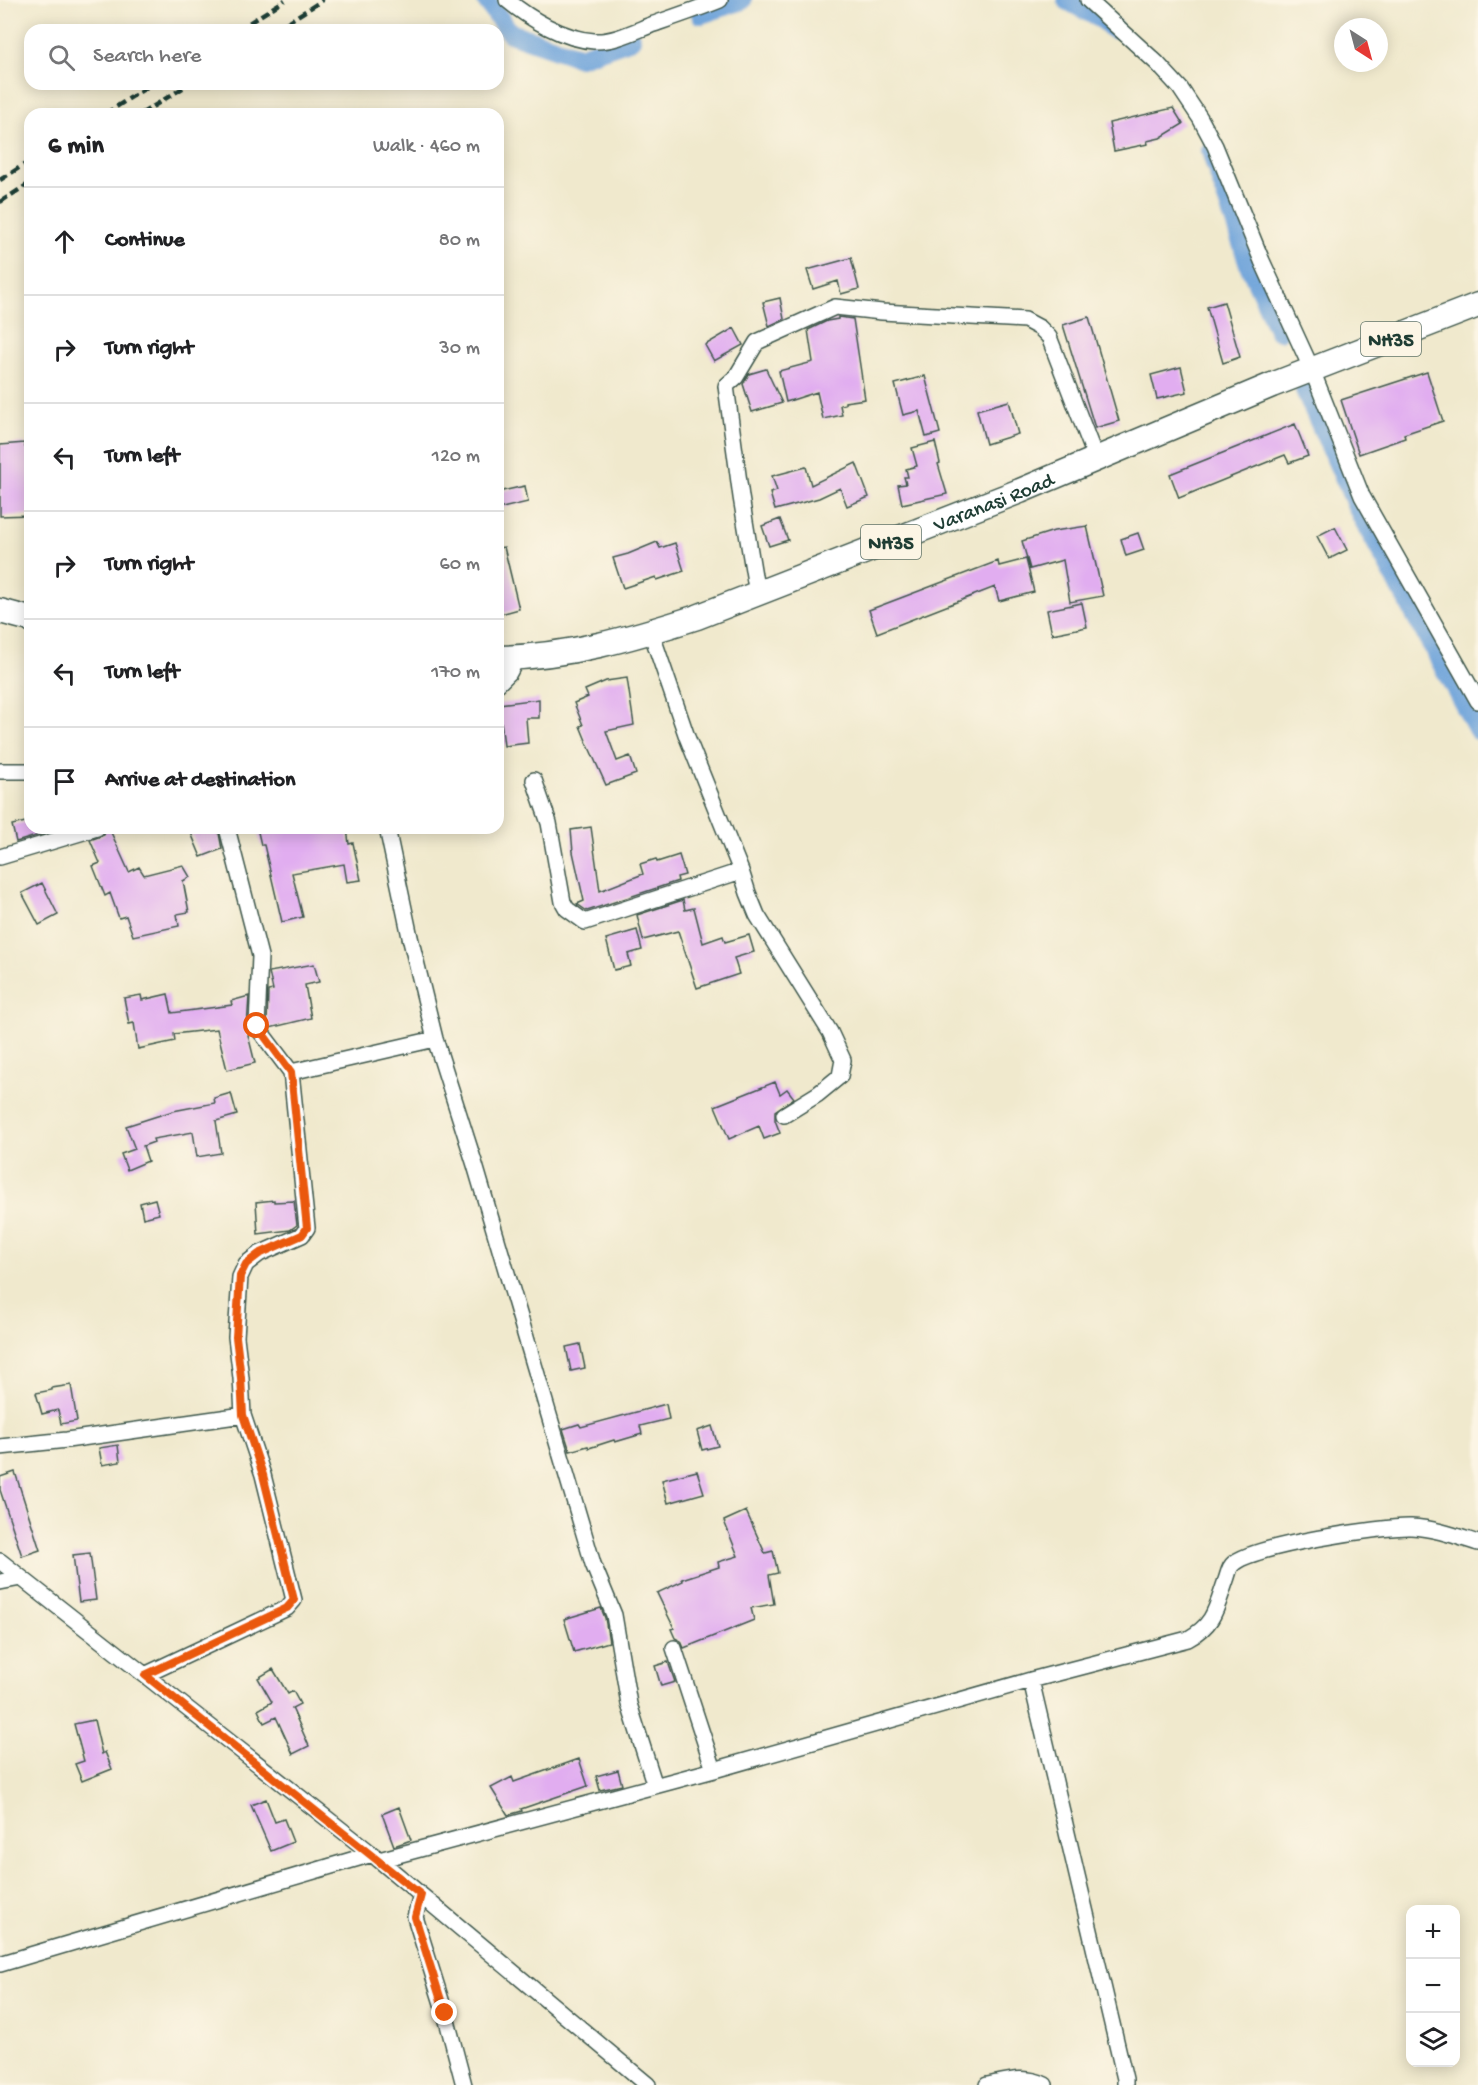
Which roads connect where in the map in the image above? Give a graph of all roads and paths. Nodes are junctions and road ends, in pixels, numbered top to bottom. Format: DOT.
graph roads {
  1 [pos="507,0"];
  2 [pos="720,0"];
  3 [pos="1088,0"];
  4 [pos="1478,305"];
  5 [pos="1308,372"];
  6 [pos="1095,459"];
  7 [pos="757,594"];
  8 [pos="0,611"];
  9 [pos="24,617"];
  10 [pos="651,632"];
  11 [pos="507,658"];
  12 [pos="504,678"];
  13 [pos="1478,701"];
  14 [pos="0,771"];
  15 [pos="24,771"];
  16 [pos="534,780"];
  17 [pos="77,834"];
  18 [pos="229,834"];
  19 [pos="388,834"];
  20 [pos="0,857"];
  21 [pos="741,871"];
  22 [pos="435,1039"];
  23 [pos="291,1072"];
  24 [pos="784,1114"];
  25 [pos="243,1415"];
  26 [pos="0,1447"];
  27 [pos="1478,1543"];
  28 [pos="0,1561"];
  29 [pos="21,1578"];
  30 [pos="0,1582"];
  31 [pos="675,1648"];
  32 [pos="145,1675"];
  33 [pos="1031,1680"];
  34 [pos="714,1770"];
  35 [pos="655,1786"];
  36 [pos="375,1857"];
  37 [pos="421,1895"];
  38 [pos="0,1964"];
  39 [pos="464,2085"];
  40 [pos="648,2085"];
  41 [pos="987,2085"];
  42 [pos="1045,2085"];
  43 [pos="1125,2085"];
  1 -- 2 [label="street"];
  3 -- 5 [label="street"];
  4 -- 5 [label="highway, Varanasi Road / NH35"];
  5 -- 6 [label="highway, Varanasi Road / NH35"];
  5 -- 13 [label="street"];
  6 -- 7 [label="highway, Varanasi Road / NH35"];
  6 -- 7 [label="street"];
  7 -- 10 [label="highway, Varanasi Road / NH35"];
  8 -- 9 [label="highway"];
  10 -- 11 [label="highway, Varanasi Road / NH35"];
  10 -- 21 [label="street"];
  11 -- 12 [label="street"];
  14 -- 15 [label="street"];
  16 -- 21 [label="street"];
  17 -- 20 [label="street"];
  18 -- 23 [label="street"];
  19 -- 22 [label="street"];
  21 -- 24 [label="street"];
  22 -- 23 [label="street"];
  22 -- 35 [label="street"];
  23 -- 25 [label="street"];
  25 -- 26 [label="street"];
  25 -- 32 [label="street"];
  27 -- 33 [label="street"];
  28 -- 29 [label="street"];
  29 -- 30 [label="street"];
  29 -- 32 [label="street"];
  31 -- 34 [label="street"];
  32 -- 36 [label="street"];
  33 -- 34 [label="street"];
  33 -- 43 [label="street"];
  34 -- 35 [label="street"];
  35 -- 36 [label="street"];
  36 -- 37 [label="street"];
  36 -- 38 [label="street"];
  37 -- 39 [label="street"];
  37 -- 40 [label="street"];
  41 -- 42 [label="street"];
}
